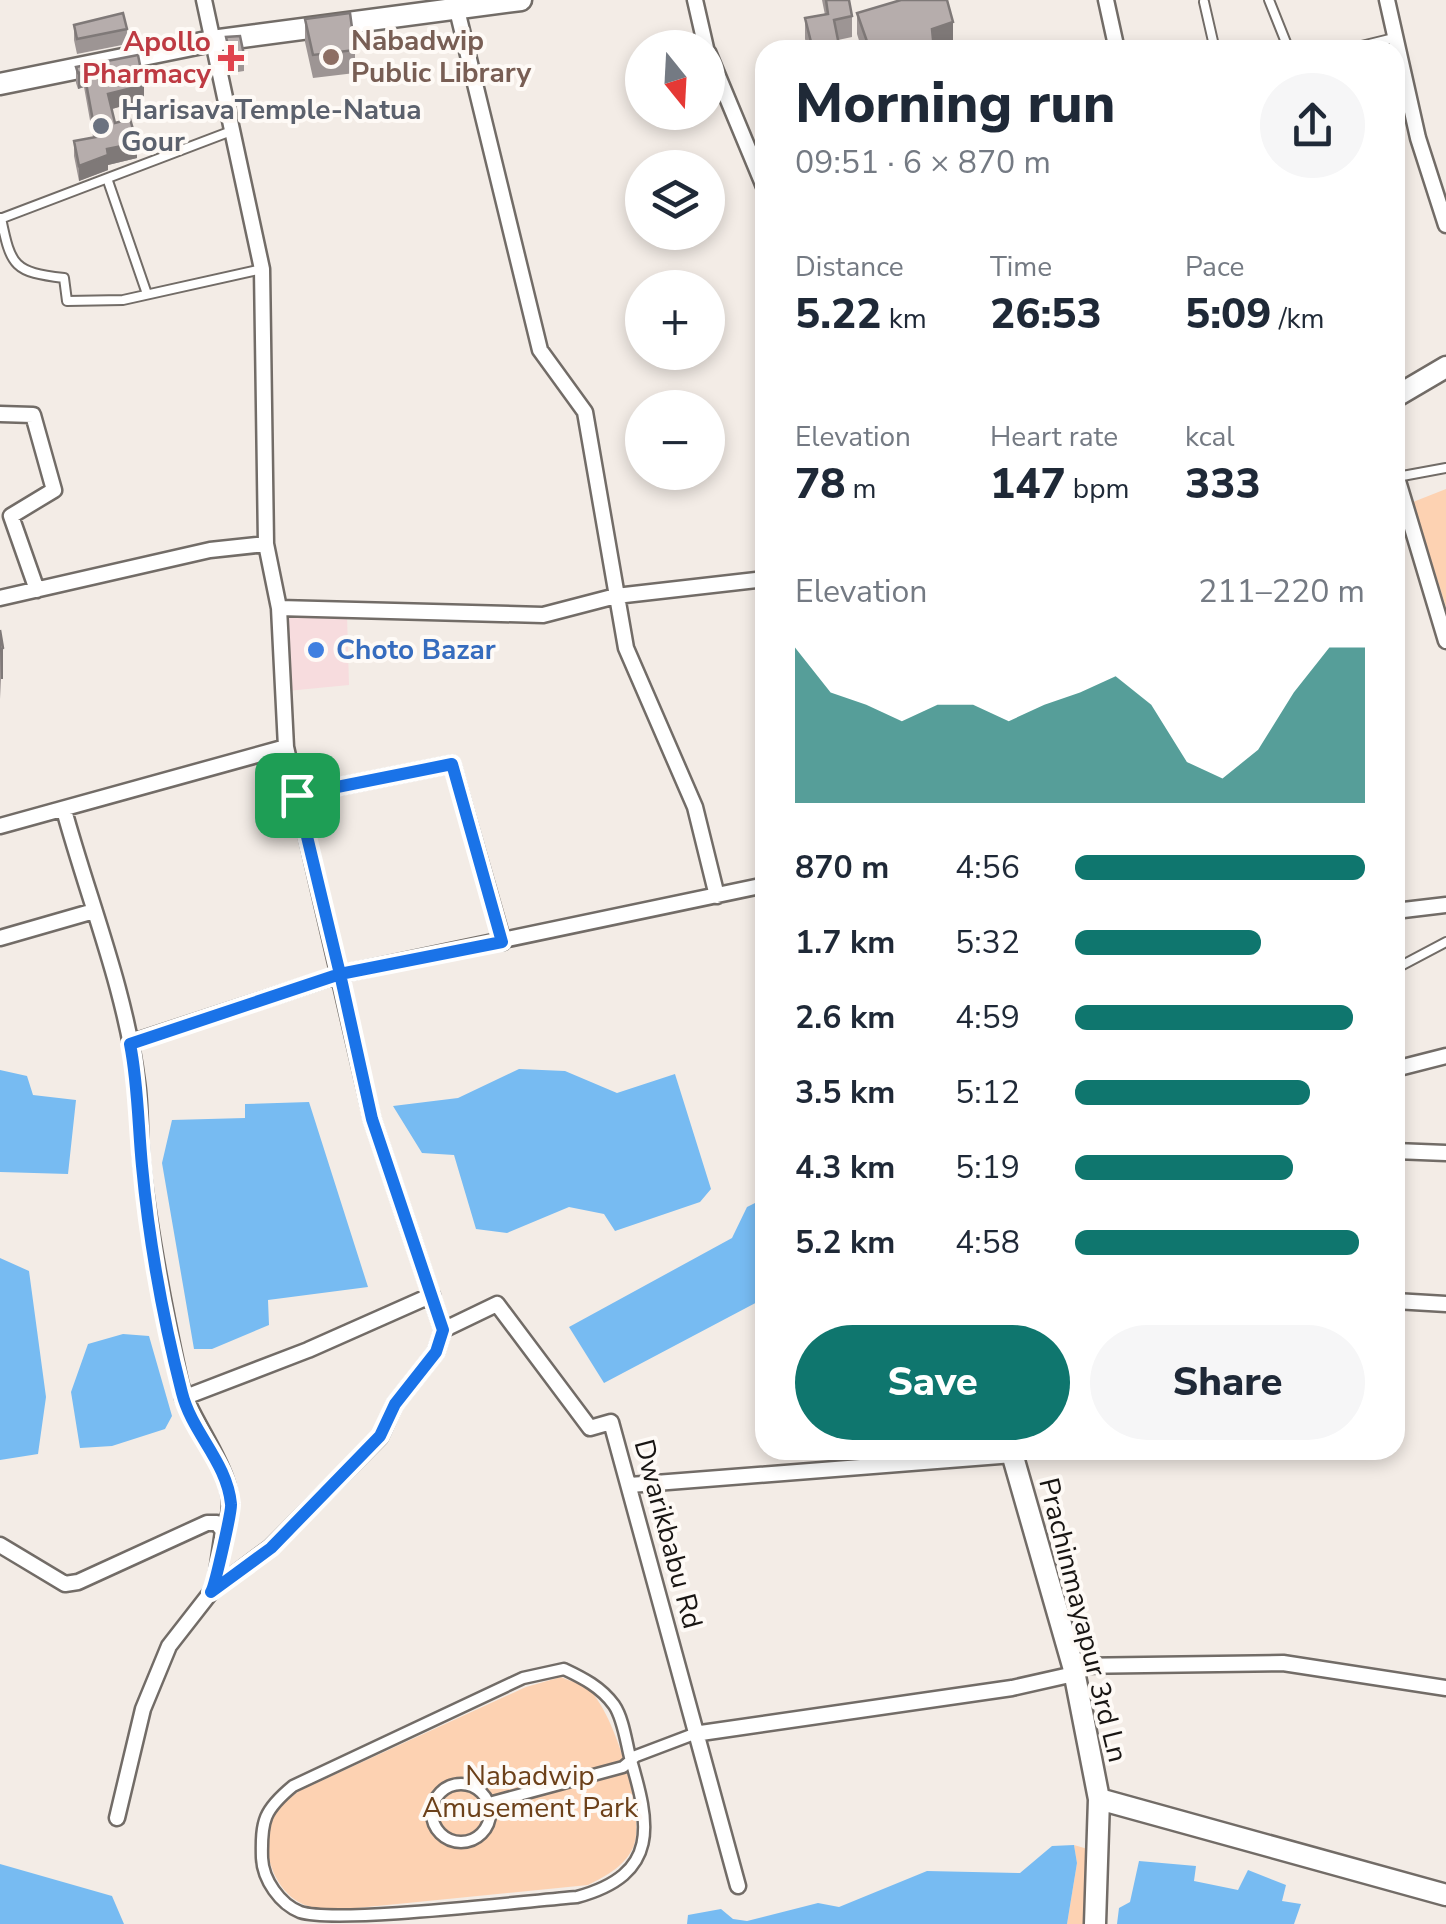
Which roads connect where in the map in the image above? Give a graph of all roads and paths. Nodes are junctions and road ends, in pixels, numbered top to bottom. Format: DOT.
graph roads {
  1 [pos="204,0"];
  2 [pos="521,0"];
  3 [pos="695,0"];
  4 [pos="1106,0"];
  5 [pos="1269,0"];
  6 [pos="1387,0"];
  7 [pos="1204,2"];
  8 [pos="444,8"];
  9 [pos="702,30"];
  10 [pos="1395,38"];
  11 [pos="1116,40"];
  12 [pos="1214,40"];
  13 [pos="1284,40"];
  14 [pos="1387,40"];
  15 [pos="212,41"];
  16 [pos="1405,81"];
  17 [pos="0,84"];
  18 [pos="725,93"];
  19 [pos="234,130"];
  20 [pos="755,165"];
  21 [pos="108,181"];
  22 [pos="0,218"];
  23 [pos="1446,225"];
  24 [pos="262,269"];
  25 [pos="147,294"];
  26 [pos="1446,366"];
  27 [pos="1405,391"];
  28 [pos="0,414"];
  29 [pos="1446,468"];
  30 [pos="1405,473"];
  31 [pos="1405,504"];
  32 [pos="266,544"];
  33 [pos="755,579"];
  34 [pos="37,590"];
  35 [pos="616,596"];
  36 [pos="0,598"];
  37 [pos="279,608"];
  38 [pos="1446,641"];
  39 [pos="286,747"];
  40 [pos="297,795"];
  41 [pos="64,810"];
  42 [pos="0,826"];
  43 [pos="755,887"];
  44 [pos="718,896"];
  45 [pos="1446,905"];
  46 [pos="1405,910"];
  47 [pos="94,911"];
  48 [pos="0,938"];
  49 [pos="502,942"];
  50 [pos="1446,942"];
  51 [pos="1405,964"];
  52 [pos="338,969"];
  53 [pos="130,1044"];
  54 [pos="1446,1056"];
  55 [pos="1405,1066"];
  56 [pos="1405,1151"];
  57 [pos="1446,1153"];
  58 [pos="432,1295"];
  59 [pos="1405,1302"];
  60 [pos="1446,1304"];
  61 [pos="443,1330"];
  62 [pos="183,1398"];
  63 [pos="828,1460"];
  64 [pos="1014,1460"];
  65 [pos="630,1485"];
  66 [pos="224,1531"];
  67 [pos="0,1544"];
  68 [pos="211,1592"];
  69 [pos="1074,1670"];
  70 [pos="1446,1688"];
  71 [pos="694,1734"];
  72 [pos="632,1763"];
  73 [pos="1099,1799"];
  74 [pos="490,1803"];
  75 [pos="117,1818"];
  76 [pos="738,1886"];
  77 [pos="1446,1895"];
  78 [pos="1095,1924"];
  1 -- 15 [label="street"];
  2 -- 8 [label="main road"];
  3 -- 9 [label="street"];
  4 -- 11 [label="street"];
  5 -- 13 [label="lane"];
  6 -- 10 [label="street"];
  7 -- 12 [label="lane"];
  8 -- 15 [label="main road"];
  8 -- 35 [label="street"];
  10 -- 14 [label="lane"];
  15 -- 17 [label="main road"];
  15 -- 19 [label="street"];
  16 -- 23 [label="street"];
  18 -- 20 [label="street"];
  19 -- 21 [label="lane"];
  19 -- 24 [label="street"];
  21 -- 22 [label="lane"];
  21 -- 25 [label="lane"];
  22 -- 25 [label="lane"];
  24 -- 25 [label="lane"];
  24 -- 32 [label="street"];
  26 -- 27 [label="main road"];
  28 -- 34 [label="street"];
  29 -- 30 [label="lane"];
  31 -- 38 [label="street"];
  32 -- 34 [label="street"];
  32 -- 37 [label="street"];
  33 -- 35 [label="street"];
  34 -- 36 [label="street"];
  35 -- 37 [label="street"];
  35 -- 44 [label="street"];
  37 -- 39 [label="street"];
  39 -- 40 [label="street"];
  39 -- 41 [label="street"];
  40 -- 49 [label="street"];
  40 -- 52 [label="street"];
  41 -- 42 [label="street"];
  41 -- 47 [label="street"];
  43 -- 44 [label="street"];
  44 -- 49 [label="street"];
  45 -- 46 [label="street"];
  47 -- 48 [label="street"];
  47 -- 53 [label="street"];
  49 -- 52 [label="street"];
  50 -- 51 [label="lane"];
  52 -- 53 [label="street"];
  52 -- 58 [label="street"];
  53 -- 62 [label="street"];
  54 -- 55 [label="street"];
  56 -- 57 [label="street"];
  58 -- 61 [label="street"];
  58 -- 62 [label="street"];
  59 -- 60 [label="street"];
  61 -- 65 [label="street, Dwarikbabu Rd"];
  61 -- 68 [label="street"];
  62 -- 66 [label="street"];
  63 -- 65 [label="street"];
  64 -- 69 [label="main road, Prachinmayapur 3rd Ln"];
  65 -- 71 [label="street, Dwarikbabu Rd"];
  66 -- 67 [label="street"];
  66 -- 68 [label="street"];
  68 -- 75 [label="street"];
  69 -- 70 [label="street"];
  69 -- 71 [label="street"];
  69 -- 73 [label="main road, Prachinmayapur 3rd Ln"];
  71 -- 72 [label="street"];
  71 -- 76 [label="street, Dwarikbabu Rd"];
  72 -- 72 [label="street"];
  72 -- 74 [label="street"];
  73 -- 77 [label="main road"];
  73 -- 78 [label="main road, Prachinmayapur 3rd Ln"];
  74 -- 74 [label="street"];
}
